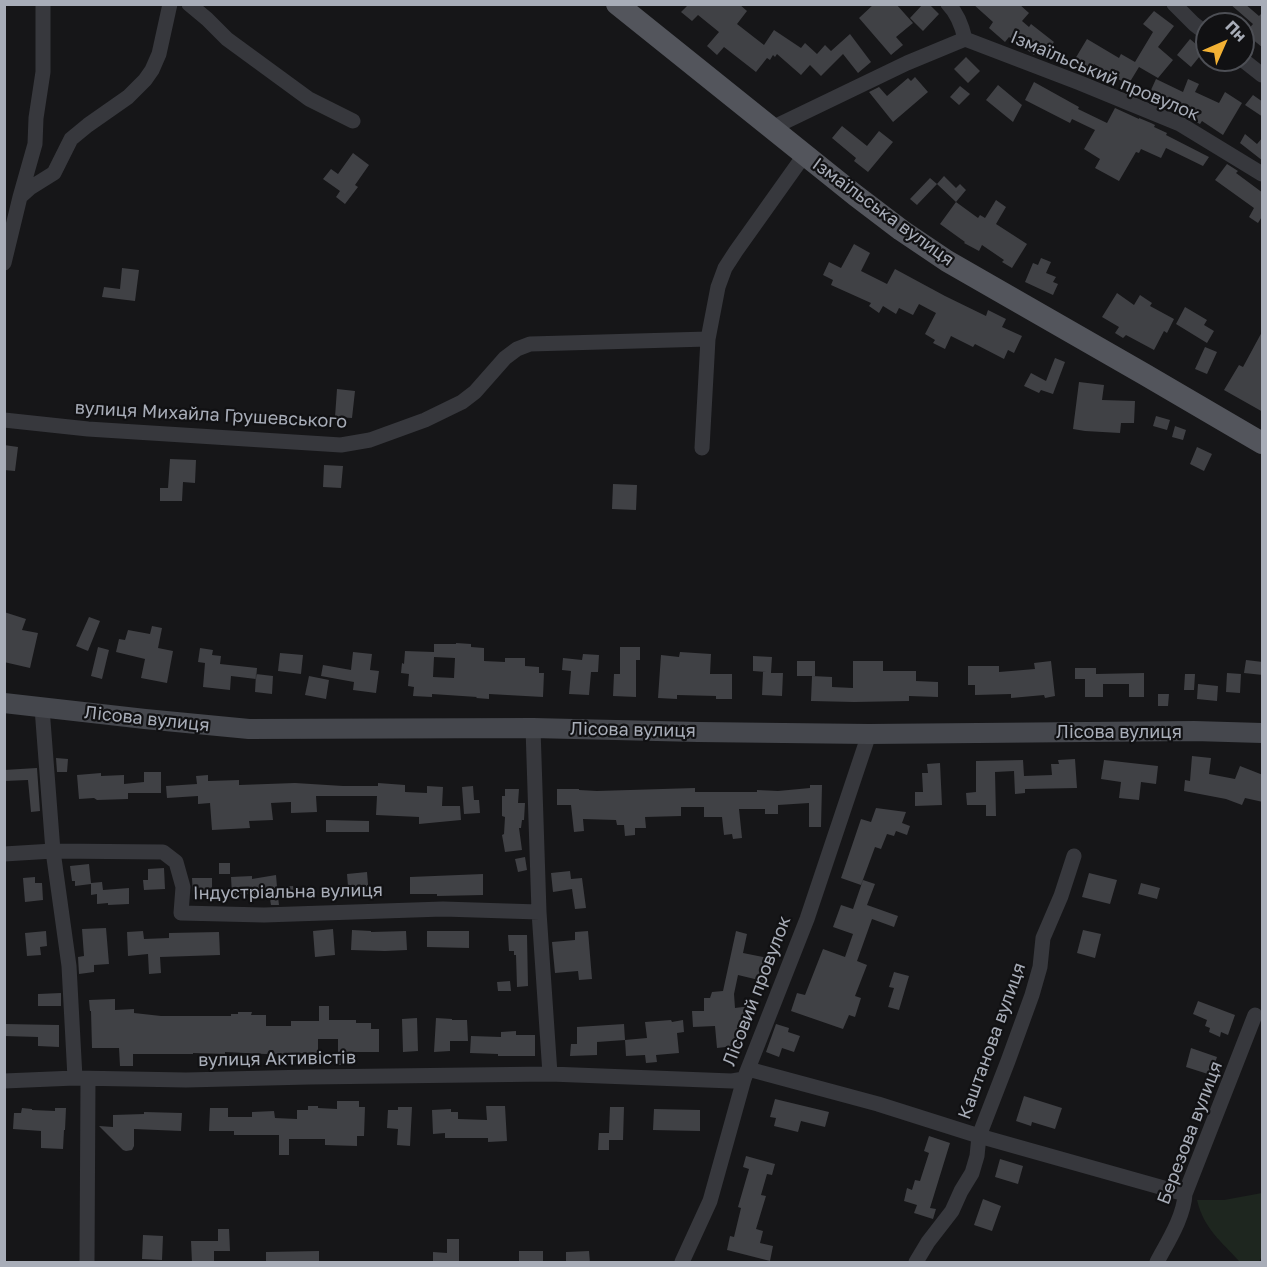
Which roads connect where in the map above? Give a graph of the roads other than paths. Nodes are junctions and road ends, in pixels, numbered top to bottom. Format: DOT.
graph roads {
  1 [pos="43,4"];
  2 [pos="170,4"];
  3 [pos="189,4"];
  4 [pos="617,4"];
  5 [pos="948,4"];
  6 [pos="1174,4"];
  7 [pos="1195,25"];
  8 [pos="965,39"];
  9 [pos="353,121"];
  10 [pos="772,128"];
  11 [pos="805,154"];
  12 [pos="1263,174"];
  13 [pos="20,197"];
  14 [pos="4,263"];
  15 [pos="708,339"];
  16 [pos="4,420"];
  17 [pos="1263,443"];
  18 [pos="702,448"];
  19 [pos="4,703"];
  20 [pos="42,708"];
  21 [pos="533,728"];
  22 [pos="1263,733"];
  23 [pos="869,734"];
  24 [pos="53,851"];
  25 [pos="4,854"];
  26 [pos="1074,856"];
  27 [pos="539,912"];
  28 [pos="1255,1015"];
  29 [pos="550,1074"];
  30 [pos="746,1074"];
  31 [pos="81,1078"];
  32 [pos="4,1081"];
  33 [pos="979,1136"];
  34 [pos="1185,1194"];
  35 [pos="87,1263"];
  36 [pos="682,1263"];
  37 [pos="916,1263"];
  38 [pos="1157,1263"];
  1 -- 13 [label="street"];
  2 -- 13 [label="street"];
  3 -- 9 [label="street"];
  4 -- 10 [label="main road, Ізмаїльська вулиця"];
  5 -- 8 [label="street"];
  6 -- 7 [label="street"];
  8 -- 10 [label="street"];
  8 -- 12 [label="street, Ізмаїльський провулок"];
  10 -- 11 [label="main road, Ізмаїльська вулиця"];
  11 -- 15 [label="street"];
  11 -- 17 [label="main road, Ізмаїльська вулиця"];
  13 -- 14 [label="street"];
  15 -- 16 [label="street, вулиця Михайла Грушевського"];
  15 -- 18 [label="street"];
  19 -- 20 [label="street, Лісова вулиця"];
  20 -- 21 [label="street, Лісова вулиця"];
  20 -- 24 [label="street"];
  21 -- 23 [label="street, Лісова вулиця"];
  21 -- 27 [label="street"];
  22 -- 23 [label="street, Лісова вулиця"];
  23 -- 30 [label="street, Лісовий провулок"];
  24 -- 25 [label="street"];
  24 -- 27 [label="street, Індустріальна вулиця"];
  24 -- 31 [label="street"];
  26 -- 33 [label="street, Каштанова вулиця"];
  27 -- 29 [label="street"];
  28 -- 34 [label="street, Березова вулиця"];
  29 -- 30 [label="street, вулиця Активістів"];
  29 -- 31 [label="street, вулиця Активістів"];
  30 -- 33 [label="street, вулиця Активістів"];
  30 -- 36 [label="street, Лісовий провулок"];
  31 -- 32 [label="street, вулиця Активістів"];
  31 -- 35 [label="street"];
  33 -- 34 [label="street, вулиця Активістів"];
  33 -- 37 [label="street, Каштанова вулиця"];
  34 -- 38 [label="street, Березова вулиця"];
}
